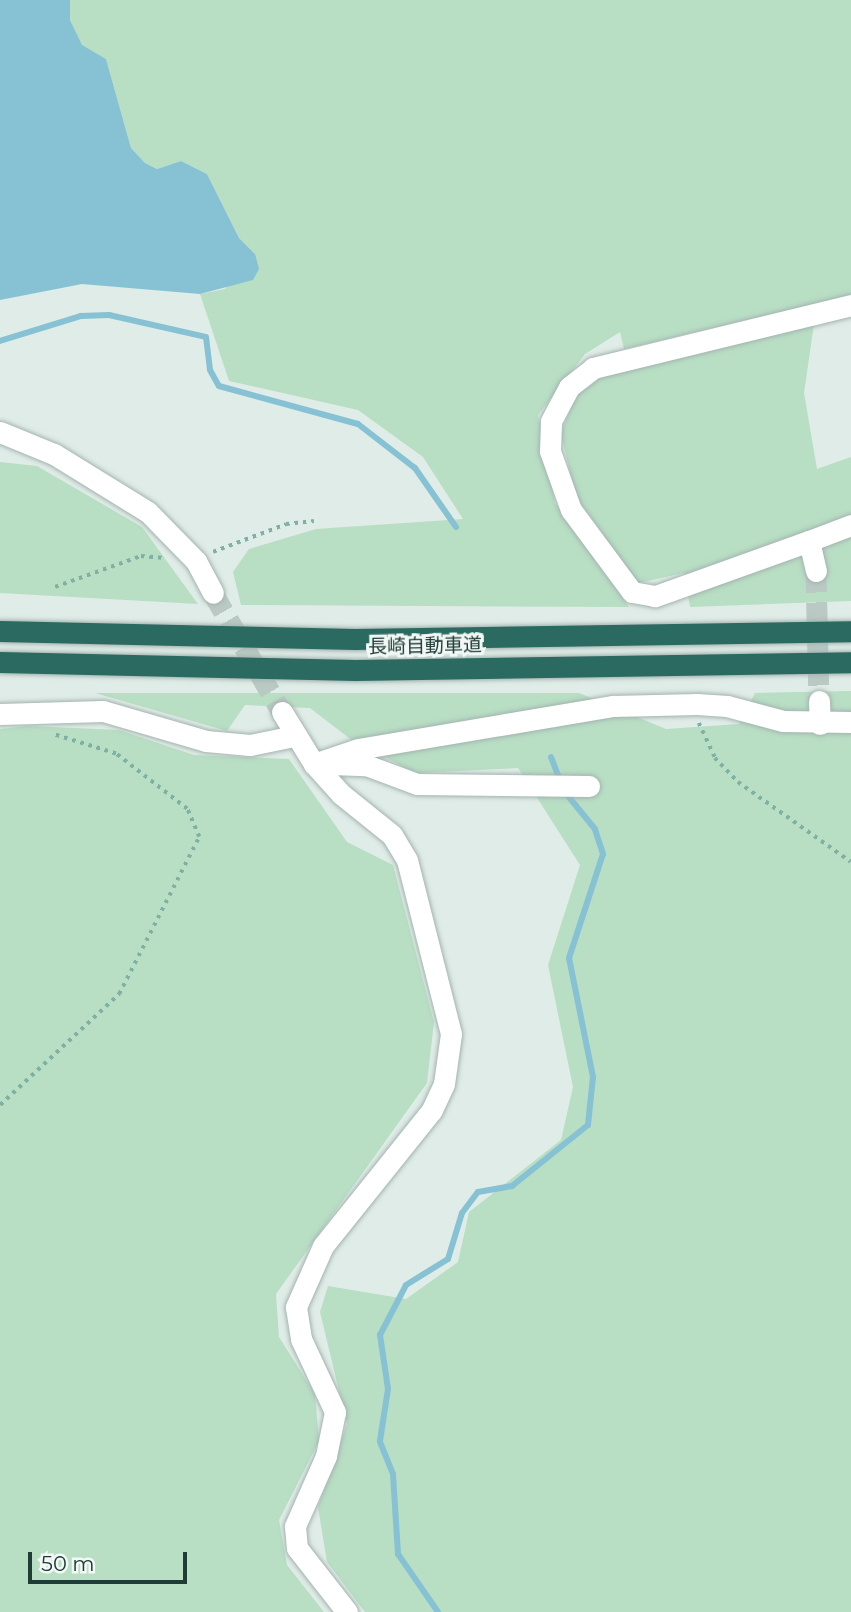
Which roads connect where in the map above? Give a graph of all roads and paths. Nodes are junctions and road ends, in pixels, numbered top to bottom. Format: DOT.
graph roads {
  1 [pos="851,305"];
  2 [pos="0,432"];
  3 [pos="851,525"];
  4 [pos="809,541"];
  5 [pos="816,571"];
  6 [pos="213,593"];
  7 [pos="0,631"];
  8 [pos="851,631"];
  9 [pos="0,662"];
  10 [pos="851,662"];
  11 [pos="819,701"];
  12 [pos="697,704"];
  13 [pos="282,712"];
  14 [pos="0,714"];
  15 [pos="851,722"];
  16 [pos="820,724"];
  17 [pos="46,735"];
  18 [pos="294,736"];
  19 [pos="314,764"];
  20 [pos="589,786"];
  21 [pos="851,862"];
  22 [pos="0,1105"];
  23 [pos="347,1612"];
  1 -- 4 [label="street"];
  2 -- 6 [label="street"];
  3 -- 4 [label="street"];
  4 -- 5 [label="street"];
  7 -- 8 [label="highway, 長崎自動車道"];
  9 -- 10 [label="highway, 長崎自動車道"];
  11 -- 16 [label="street"];
  12 -- 16 [label="street"];
  12 -- 19 [label="street"];
  12 -- 21 [label="path"];
  13 -- 18 [label="street"];
  14 -- 18 [label="street"];
  15 -- 16 [label="street"];
  17 -- 22 [label="path"];
  18 -- 19 [label="street"];
  19 -- 20 [label="street"];
  19 -- 23 [label="street"];
}
